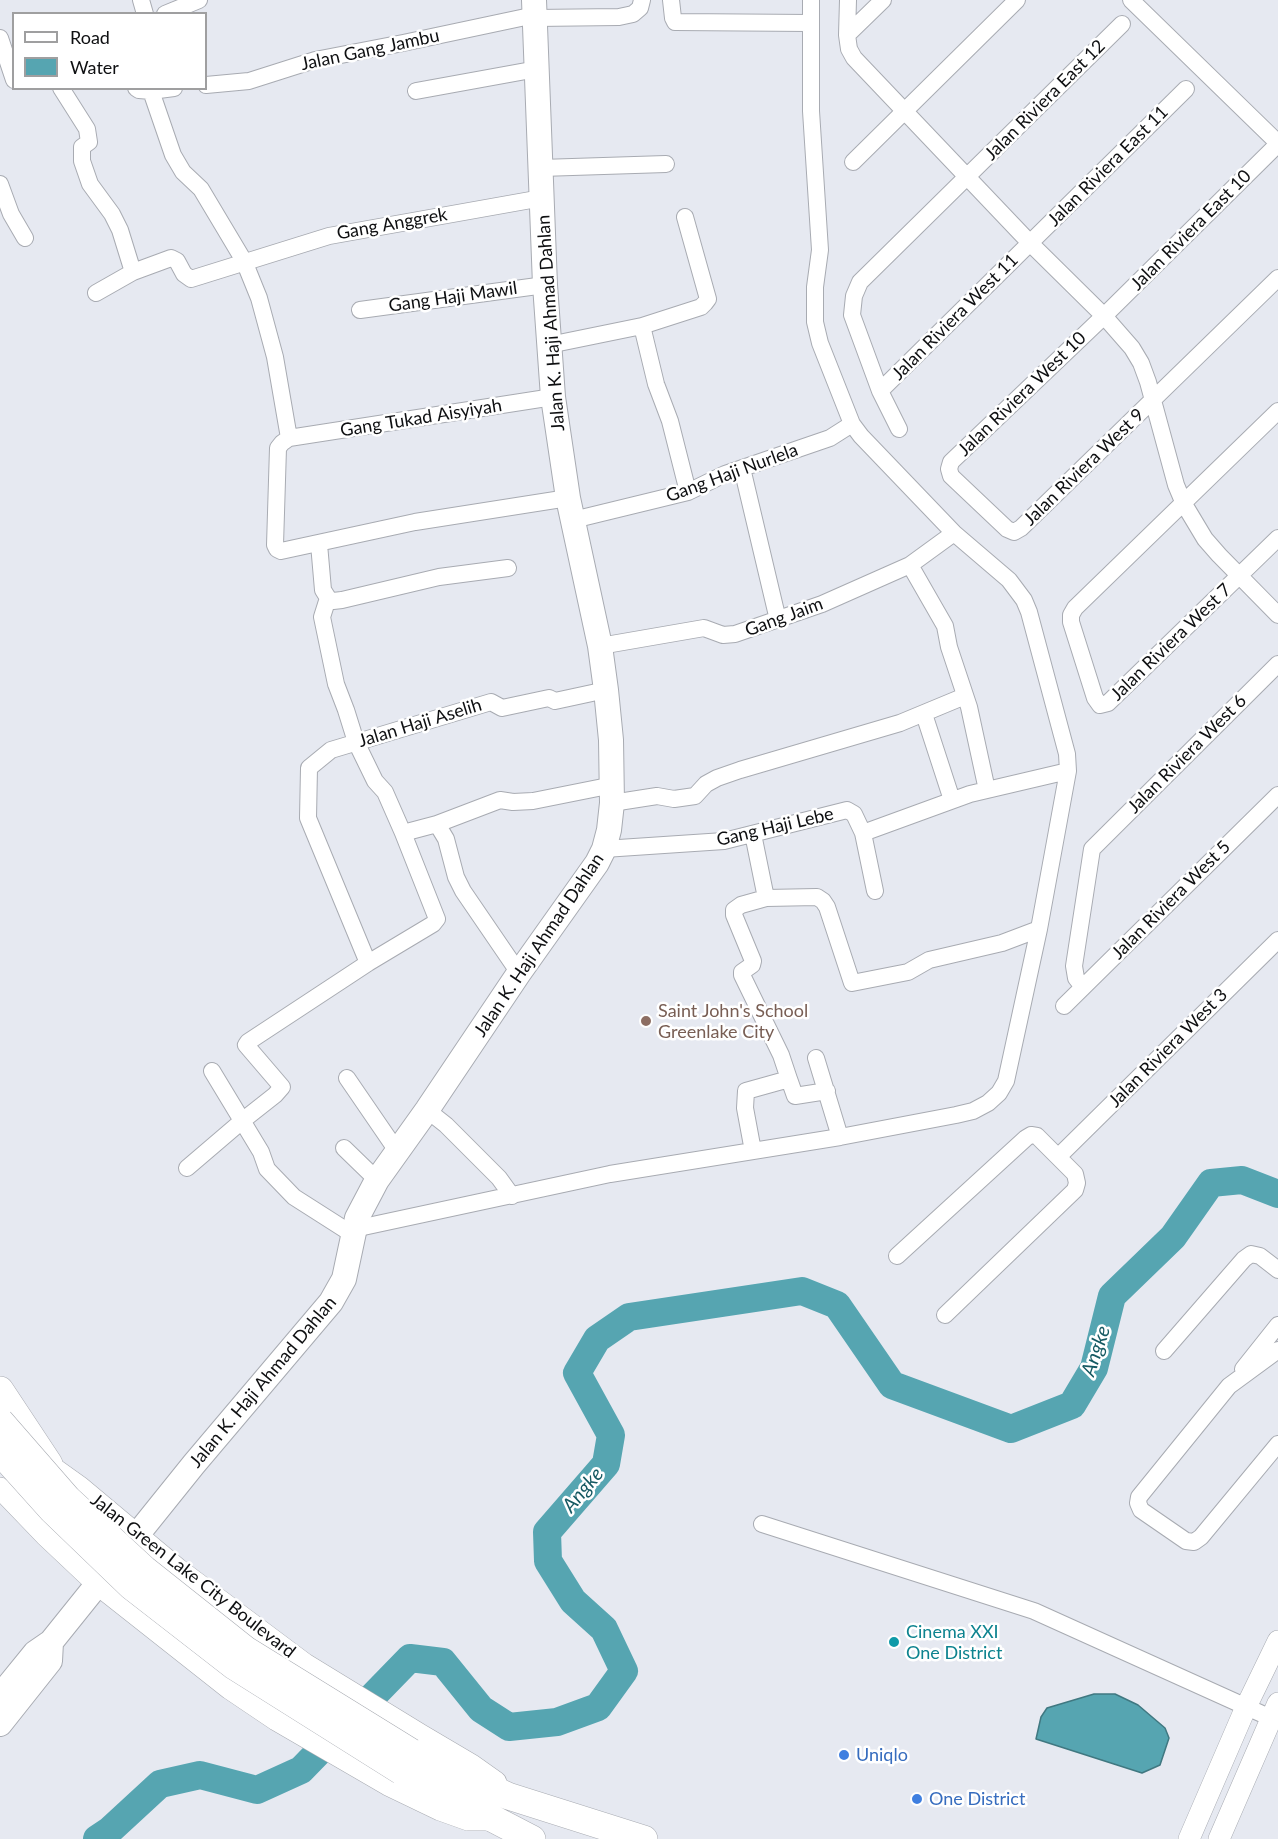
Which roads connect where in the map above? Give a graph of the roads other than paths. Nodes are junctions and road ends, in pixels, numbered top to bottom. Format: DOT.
graph roads {
  1 [pos="199,0"];
  2 [pos="642,0"];
  3 [pos="671,0"];
  4 [pos="811,0"];
  5 [pos="848,0"];
  6 [pos="883,0"];
  7 [pos="1017,0"];
  8 [pos="1131,0"];
  9 [pos="535,11"];
  10 [pos="170,12"];
  11 [pos="810,23"];
  12 [pos="1122,24"];
  13 [pos="847,35"];
  14 [pos="0,38"];
  15 [pos="537,69"];
  16 [pos="12,75"];
  17 [pos="207,85"];
  18 [pos="1186,89"];
  19 [pos="62,90"];
  20 [pos="144,90"];
  21 [pos="416,91"];
  22 [pos="904,111"];
  23 [pos="1278,143"];
  24 [pos="853,162"];
  25 [pos="666,164"];
  26 [pos="541,168"];
  27 [pos="968,177"];
  28 [pos="0,184"];
  29 [pos="542,198"];
  30 [pos="685,217"];
  31 [pos="25,238"];
  32 [pos="1030,243"];
  33 [pos="244,261"];
  34 [pos="133,272"];
  35 [pos="1278,278"];
  36 [pos="545,285"];
  37 [pos="96,293"];
  38 [pos="360,310"];
  39 [pos="1104,316"];
  40 [pos="642,326"];
  41 [pos="549,345"];
  42 [pos="880,391"];
  43 [pos="553,397"];
  44 [pos="1154,401"];
  45 [pos="1278,411"];
  46 [pos="852,424"];
  47 [pos="899,429"];
  48 [pos="289,438"];
  49 [pos="742,468"];
  50 [pos="688,492"];
  51 [pos="1184,504"];
  52 [pos="571,509"];
  53 [pos="1014,532"];
  54 [pos="954,533"];
  55 [pos="1278,538"];
  56 [pos="319,544"];
  57 [pos="910,565"];
  58 [pos="508,568"];
  59 [pos="1239,577"];
  60 [pos="328,598"];
  61 [pos="1278,615"];
  62 [pos="778,620"];
  63 [pos="600,646"];
  64 [pos="1278,664"];
  65 [pos="606,690"];
  66 [pos="965,696"];
  67 [pos="924,714"];
  68 [pos="356,742"];
  69 [pos="1068,771"];
  70 [pos="987,790"];
  71 [pos="613,794"];
  72 [pos="1278,795"];
  73 [pos="952,800"];
  74 [pos="437,824"];
  75 [pos="403,833"];
  76 [pos="863,833"];
  77 [pos="753,834"];
  78 [pos="604,849"];
  79 [pos="875,891"];
  80 [pos="766,898"];
  81 [pos="1039,929"];
  82 [pos="1278,940"];
  83 [pos="368,963"];
  84 [pos="519,973"];
  85 [pos="1083,987"];
  86 [pos="1064,1006"];
  87 [pos="816,1058"];
  88 [pos="212,1071"];
  89 [pos="347,1078"];
  90 [pos="789,1079"];
  91 [pos="827,1091"];
  92 [pos="427,1110"];
  93 [pos="242,1120"];
  94 [pos="840,1137"];
  95 [pos="344,1148"];
  96 [pos="397,1151"];
  97 [pos="753,1152"];
  98 [pos="1058,1157"];
  99 [pos="187,1168"];
  100 [pos="376,1180"];
  101 [pos="512,1196"];
  102 [pos="352,1237"];
  103 [pos="897,1256"];
  104 [pos="1278,1270"];
  105 [pos="945,1315"];
  106 [pos="1278,1325"];
  107 [pos="1278,1350"];
  108 [pos="1164,1351"];
  109 [pos="1229,1386"];
  110 [pos="0,1390"];
  111 [pos="0,1421"];
  112 [pos="0,1430"];
  113 [pos="1278,1444"];
  114 [pos="0,1452"];
  115 [pos="49,1465"];
  116 [pos="0,1488"];
  117 [pos="762,1524"];
  118 [pos="137,1534"];
  119 [pos="166,1559"];
  120 [pos="97,1584"];
  121 [pos="126,1608"];
  122 [pos="1278,1641"];
  123 [pos="51,1642"];
  124 [pos="0,1696"];
  125 [pos="1246,1707"];
  126 [pos="1274,1710"];
  127 [pos="0,1724"];
  128 [pos="405,1761"];
  129 [pos="532,1839"];
  130 [pos="644,1839"];
  131 [pos="1189,1839"];
  132 [pos="1219,1839"];
  1 -- 10 [label="street"];
  2 -- 9 [label="street, Jalan Gang Jambu"];
  3 -- 11 [label="street"];
  4 -- 11 [label="street"];
  5 -- 13 [label="street"];
  6 -- 13 [label="street"];
  7 -- 22 [label="street"];
  8 -- 23 [label="street"];
  9 -- 15 [label="main road, Jalan K. Haji Ahmad Dahlan"];
  9 -- 17 [label="street, Jalan Gang Jambu"];
  11 -- 46 [label="street"];
  12 -- 27 [label="street, Jalan Riviera East 12"];
  13 -- 22 [label="street"];
  14 -- 16 [label="street"];
  15 -- 21 [label="street"];
  15 -- 26 [label="main road, Jalan K. Haji Ahmad Dahlan"];
  18 -- 32 [label="street, Jalan Riviera East 11"];
  19 -- 34 [label="street"];
  20 -- 33 [label="street"];
  22 -- 24 [label="street"];
  22 -- 27 [label="street"];
  23 -- 39 [label="street, Jalan Riviera East 10"];
  25 -- 26 [label="street"];
  26 -- 29 [label="main road, Jalan K. Haji Ahmad Dahlan"];
  27 -- 32 [label="street"];
  27 -- 42 [label="street, Jalan Riviera East 12"];
  28 -- 31 [label="street"];
  29 -- 33 [label="street, Gang Anggrek"];
  29 -- 36 [label="main road, Jalan K. Haji Ahmad Dahlan"];
  30 -- 40 [label="street"];
  32 -- 39 [label="street"];
  32 -- 42 [label="street, Jalan Riviera West 11"];
  33 -- 34 [label="street, Gang Anggrek"];
  33 -- 48 [label="street"];
  34 -- 37 [label="street"];
  35 -- 44 [label="street, Jalan Riviera West 9"];
  36 -- 38 [label="street, Gang Haji Mawil"];
  36 -- 41 [label="main road, Jalan K. Haji Ahmad Dahlan"];
  39 -- 44 [label="street"];
  39 -- 53 [label="street, Jalan Riviera West 10"];
  40 -- 41 [label="street"];
  40 -- 50 [label="street"];
  41 -- 43 [label="main road, Jalan K. Haji Ahmad Dahlan"];
  42 -- 47 [label="street"];
  43 -- 48 [label="street, Gang Tukad Aisyiyah"];
  43 -- 52 [label="main road, Jalan K. Haji Ahmad Dahlan"];
  44 -- 51 [label="street"];
  44 -- 53 [label="street, Jalan Riviera West 9"];
  45 -- 51 [label="street"];
  46 -- 49 [label="street, Gang Haji Nurlela"];
  46 -- 54 [label="street"];
  48 -- 56 [label="street, Gang Haji Nurlela"];
  49 -- 50 [label="street, Gang Haji Nurlela"];
  49 -- 62 [label="street"];
  50 -- 52 [label="street, Gang Haji Nurlela"];
  51 -- 59 [label="street"];
  51 -- 59 [label="street, Jalan Riviera West 7"];
  52 -- 56 [label="street, Gang Haji Nurlela"];
  52 -- 63 [label="main road, Jalan K. Haji Ahmad Dahlan"];
  54 -- 57 [label="street, Gang Jaim"];
  54 -- 69 [label="street"];
  55 -- 59 [label="street, Jalan Riviera West 7"];
  56 -- 60 [label="street"];
  57 -- 62 [label="street, Gang Jaim"];
  57 -- 66 [label="street"];
  58 -- 60 [label="street"];
  59 -- 61 [label="street"];
  60 -- 68 [label="street"];
  62 -- 63 [label="street, Gang Jaim"];
  63 -- 65 [label="main road, Jalan K. Haji Ahmad Dahlan"];
  64 -- 85 [label="street, Jalan Riviera West 6"];
  65 -- 68 [label="street, Jalan Haji Aselih"];
  65 -- 71 [label="main road, Jalan K. Haji Ahmad Dahlan"];
  66 -- 67 [label="street"];
  66 -- 70 [label="street"];
  67 -- 71 [label="street"];
  67 -- 73 [label="street"];
  68 -- 75 [label="street"];
  68 -- 83 [label="street, Jalan Haji Aselih"];
  69 -- 70 [label="street"];
  69 -- 81 [label="street"];
  70 -- 73 [label="street"];
  71 -- 74 [label="street"];
  71 -- 78 [label="main road, Jalan K. Haji Ahmad Dahlan"];
  72 -- 85 [label="street, Jalan Riviera West 5"];
  73 -- 76 [label="street"];
  74 -- 75 [label="street"];
  74 -- 84 [label="street"];
  75 -- 83 [label="street"];
  76 -- 77 [label="street, Gang Haji Lebe"];
  76 -- 79 [label="street"];
  77 -- 78 [label="street, Gang Haji Lebe"];
  77 -- 80 [label="street"];
  78 -- 84 [label="main road, Jalan K. Haji Ahmad Dahlan"];
  80 -- 81 [label="street"];
  80 -- 90 [label="street"];
  81 -- 94 [label="street"];
  82 -- 98 [label="street, Jalan Riviera West 3"];
  83 -- 93 [label="street"];
  84 -- 92 [label="main road, Jalan K. Haji Ahmad Dahlan"];
  85 -- 86 [label="street, Jalan Riviera West 5"];
  87 -- 91 [label="street"];
  88 -- 93 [label="street"];
  89 -- 96 [label="street"];
  90 -- 91 [label="street"];
  90 -- 97 [label="street"];
  91 -- 94 [label="street"];
  92 -- 96 [label="main road, Jalan K. Haji Ahmad Dahlan"];
  92 -- 101 [label="street"];
  93 -- 99 [label="street"];
  93 -- 102 [label="street"];
  94 -- 97 [label="street"];
  95 -- 100 [label="street"];
  96 -- 100 [label="main road, Jalan K. Haji Ahmad Dahlan"];
  97 -- 101 [label="street"];
  98 -- 103 [label="street"];
  98 -- 105 [label="street"];
  100 -- 102 [label="main road, Jalan K. Haji Ahmad Dahlan"];
  101 -- 102 [label="street"];
  102 -- 118 [label="main road, Jalan K. Haji Ahmad Dahlan"];
  104 -- 108 [label="street"];
  106 -- 109 [label="street"];
  107 -- 109 [label="street"];
  109 -- 113 [label="street"];
  110 -- 115 [label="main road"];
  111 -- 128 [label="main road, bridge"];
  112 -- 115 [label="street, Jalan Green Lake City Boulevard"];
  114 -- 128 [label="main road, bridge"];
  115 -- 118 [label="street, Jalan Green Lake City Boulevard"];
  116 -- 120 [label="street"];
  117 -- 125 [label="street"];
  118 -- 119 [label="street, Jalan Green Lake City Boulevard"];
  118 -- 120 [label="main road, Jalan K. Haji Ahmad Dahlan"];
  119 -- 121 [label="street"];
  119 -- 128 [label="street, Jalan Green Lake City Boulevard"];
  120 -- 121 [label="street"];
  120 -- 123 [label="main road, Jalan K. Haji Ahmad Dahlan"];
  121 -- 128 [label="street"];
  122 -- 125 [label="street"];
  123 -- 124 [label="main road"];
  123 -- 127 [label="main road"];
  125 -- 126 [label="street"];
  125 -- 131 [label="street"];
  126 -- 132 [label="street"];
  128 -- 129 [label="main road"];
  128 -- 130 [label="main road"];
}
